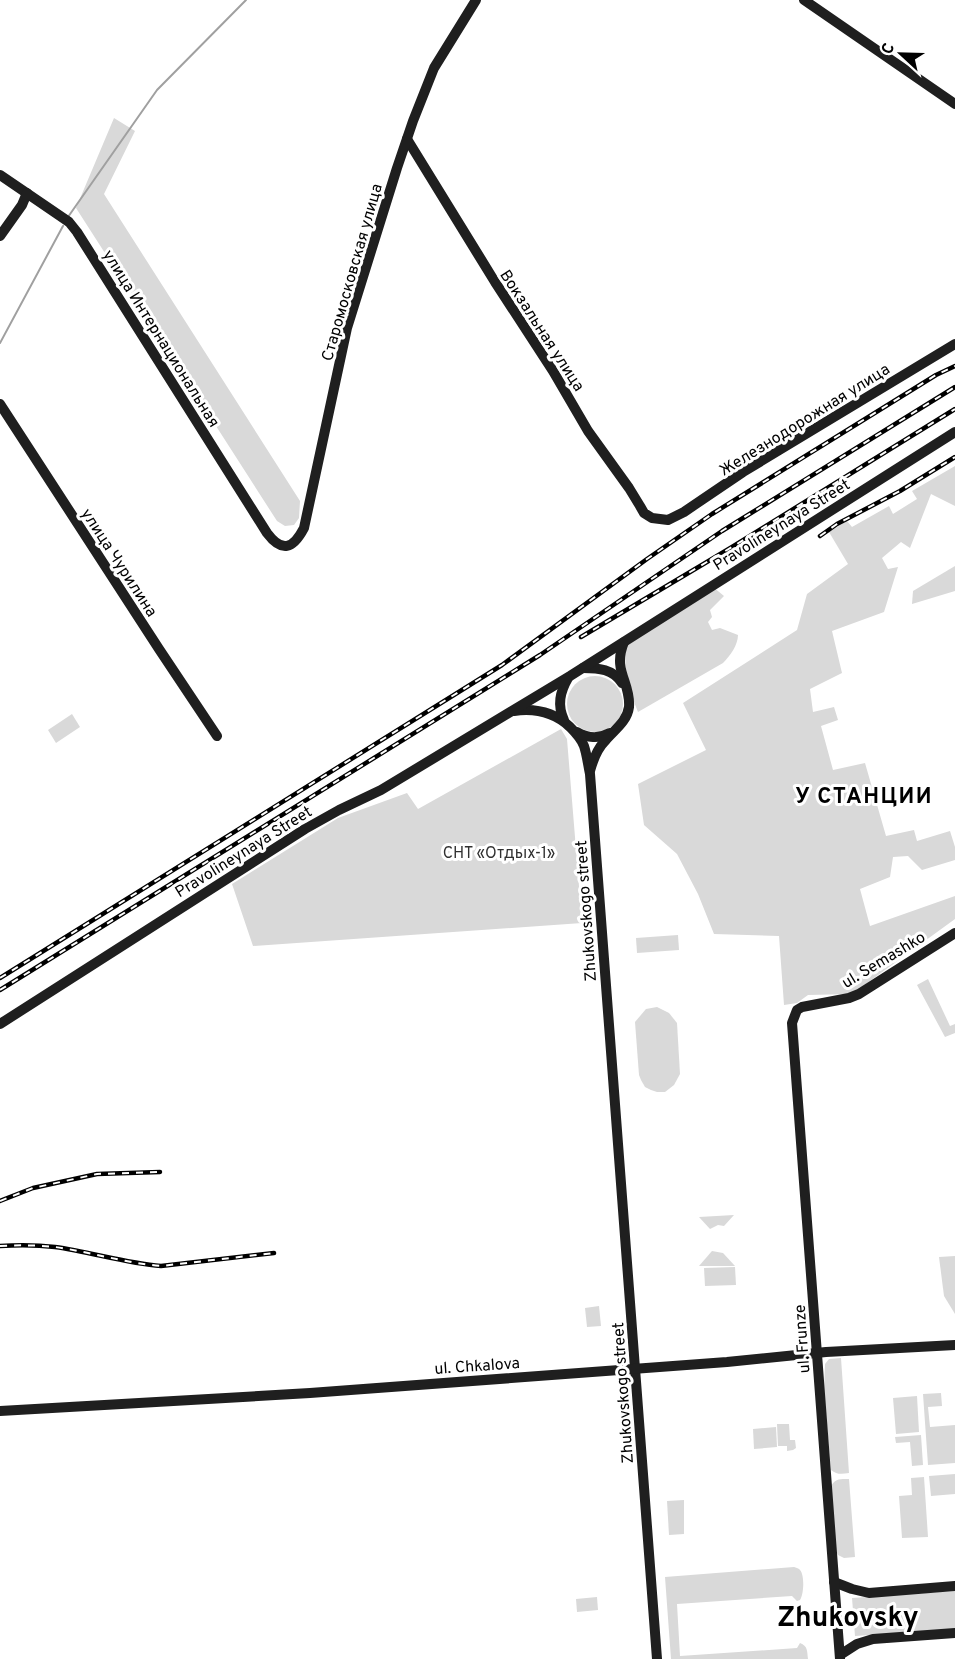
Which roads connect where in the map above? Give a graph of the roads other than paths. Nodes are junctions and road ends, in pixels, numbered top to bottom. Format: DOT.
graph roads {
  1 [pos="476,0"];
  2 [pos="804,0"];
  3 [pos="955,104"];
  4 [pos="407,139"];
  5 [pos="0,175"];
  6 [pos="27,193"];
  7 [pos="0,236"];
  8 [pos="955,344"];
  9 [pos="0,404"];
  10 [pos="955,432"];
  11 [pos="668,520"];
  12 [pos="273,542"];
  13 [pos="624,642"];
  14 [pos="582,668"];
  15 [pos="570,676"];
  16 [pos="626,688"];
  17 [pos="507,712"];
  18 [pos="564,720"];
  19 [pos="616,730"];
  20 [pos="574,731"];
  21 [pos="217,736"];
  22 [pos="590,774"];
  23 [pos="955,933"];
  24 [pos="793,1017"];
  25 [pos="0,1024"];
  26 [pos="955,1345"];
  27 [pos="818,1353"];
  28 [pos="635,1369"];
  29 [pos="0,1411"];
  30 [pos="834,1582"];
  31 [pos="955,1586"];
  32 [pos="955,1633"];
  33 [pos="840,1657"];
  34 [pos="657,1659"];
  1 -- 4 [label="street, Старомосковская улица"];
  2 -- 3 [label="street"];
  4 -- 11 [label="street, Вокзальная улица"];
  4 -- 12 [label="street, Старомосковская улица"];
  5 -- 6 [label="street, улица Интернациональная"];
  6 -- 7 [label="street"];
  6 -- 12 [label="street, улица Интернациональная"];
  8 -- 11 [label="street, Железнодорожная улица"];
  9 -- 21 [label="street, улица Чурилина"];
  10 -- 13 [label="street, Pravolineynaya Street"];
  13 -- 14 [label="street, Pravolineynaya Street"];
  13 -- 16 [label="street"];
  14 -- 15 [label="street"];
  14 -- 16 [label="street"];
  15 -- 17 [label="street, Pravolineynaya Street"];
  15 -- 18 [label="street"];
  16 -- 19 [label="street"];
  17 -- 18 [label="street"];
  17 -- 25 [label="street, Pravolineynaya Street"];
  18 -- 20 [label="street"];
  19 -- 20 [label="street"];
  19 -- 22 [label="street"];
  20 -- 22 [label="street, Zhukovskogo street"];
  22 -- 28 [label="street, Zhukovskogo street"];
  23 -- 24 [label="street, ul. Semashko"];
  24 -- 27 [label="street, ul. Frunze"];
  26 -- 27 [label="street, ul. Chkalova"];
  27 -- 28 [label="street, ul. Chkalova"];
  27 -- 30 [label="street, ul. Frunze"];
  28 -- 29 [label="street, ul. Chkalova"];
  28 -- 34 [label="street, Zhukovskogo street"];
  30 -- 31 [label="street"];
  30 -- 33 [label="street, ul. Frunze"];
  32 -- 33 [label="street"];
}
